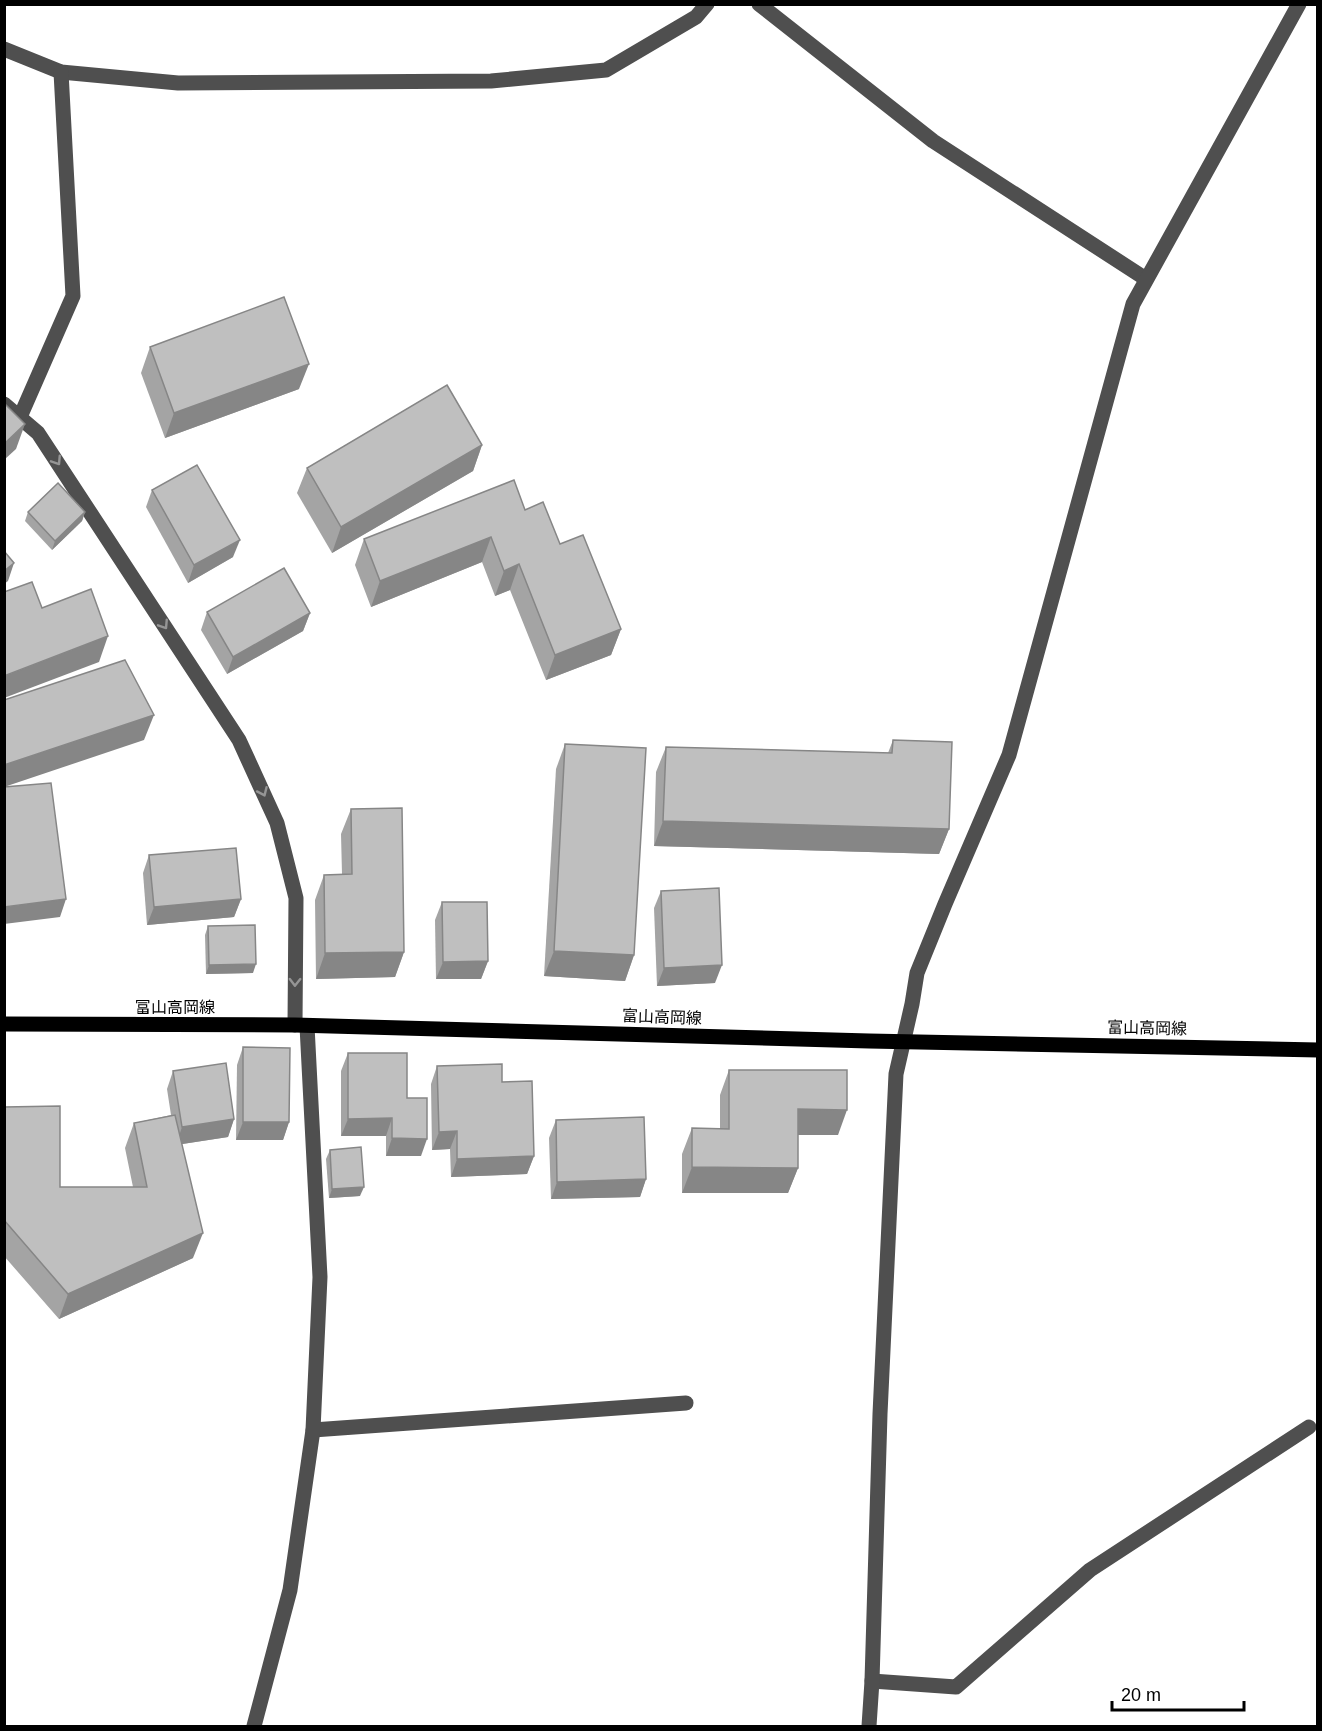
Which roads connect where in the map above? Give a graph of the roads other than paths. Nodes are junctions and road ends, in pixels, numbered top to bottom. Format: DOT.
graph roads {
  1 [pos="707,4"];
  2 [pos="759,4"];
  3 [pos="1299,4"];
  4 [pos="4,48"];
  5 [pos="61,72"];
  6 [pos="1146,279"];
  7 [pos="4,404"];
  8 [pos="20,417"];
  9 [pos="4,1024"];
  10 [pos="301,1025"];
  11 [pos="904,1040"];
  12 [pos="1317,1050"];
  13 [pos="686,1403"];
  14 [pos="1309,1427"];
  15 [pos="313,1430"];
  16 [pos="872,1681"];
  17 [pos="254,1726"];
  18 [pos="869,1726"];
  1 -- 5 [label="street"];
  2 -- 6 [label="street"];
  3 -- 6 [label="street"];
  4 -- 5 [label="street"];
  5 -- 8 [label="street"];
  6 -- 11 [label="street"];
  7 -- 8 [label="street"];
  8 -- 10 [label="street, one-way"];
  9 -- 10 [label="main road, 富山高岡線"];
  10 -- 11 [label="main road, 富山高岡線"];
  10 -- 15 [label="street"];
  11 -- 12 [label="main road, 富山高岡線"];
  11 -- 16 [label="street"];
  13 -- 15 [label="street"];
  14 -- 16 [label="street"];
  15 -- 17 [label="street"];
  16 -- 18 [label="street"];
}
